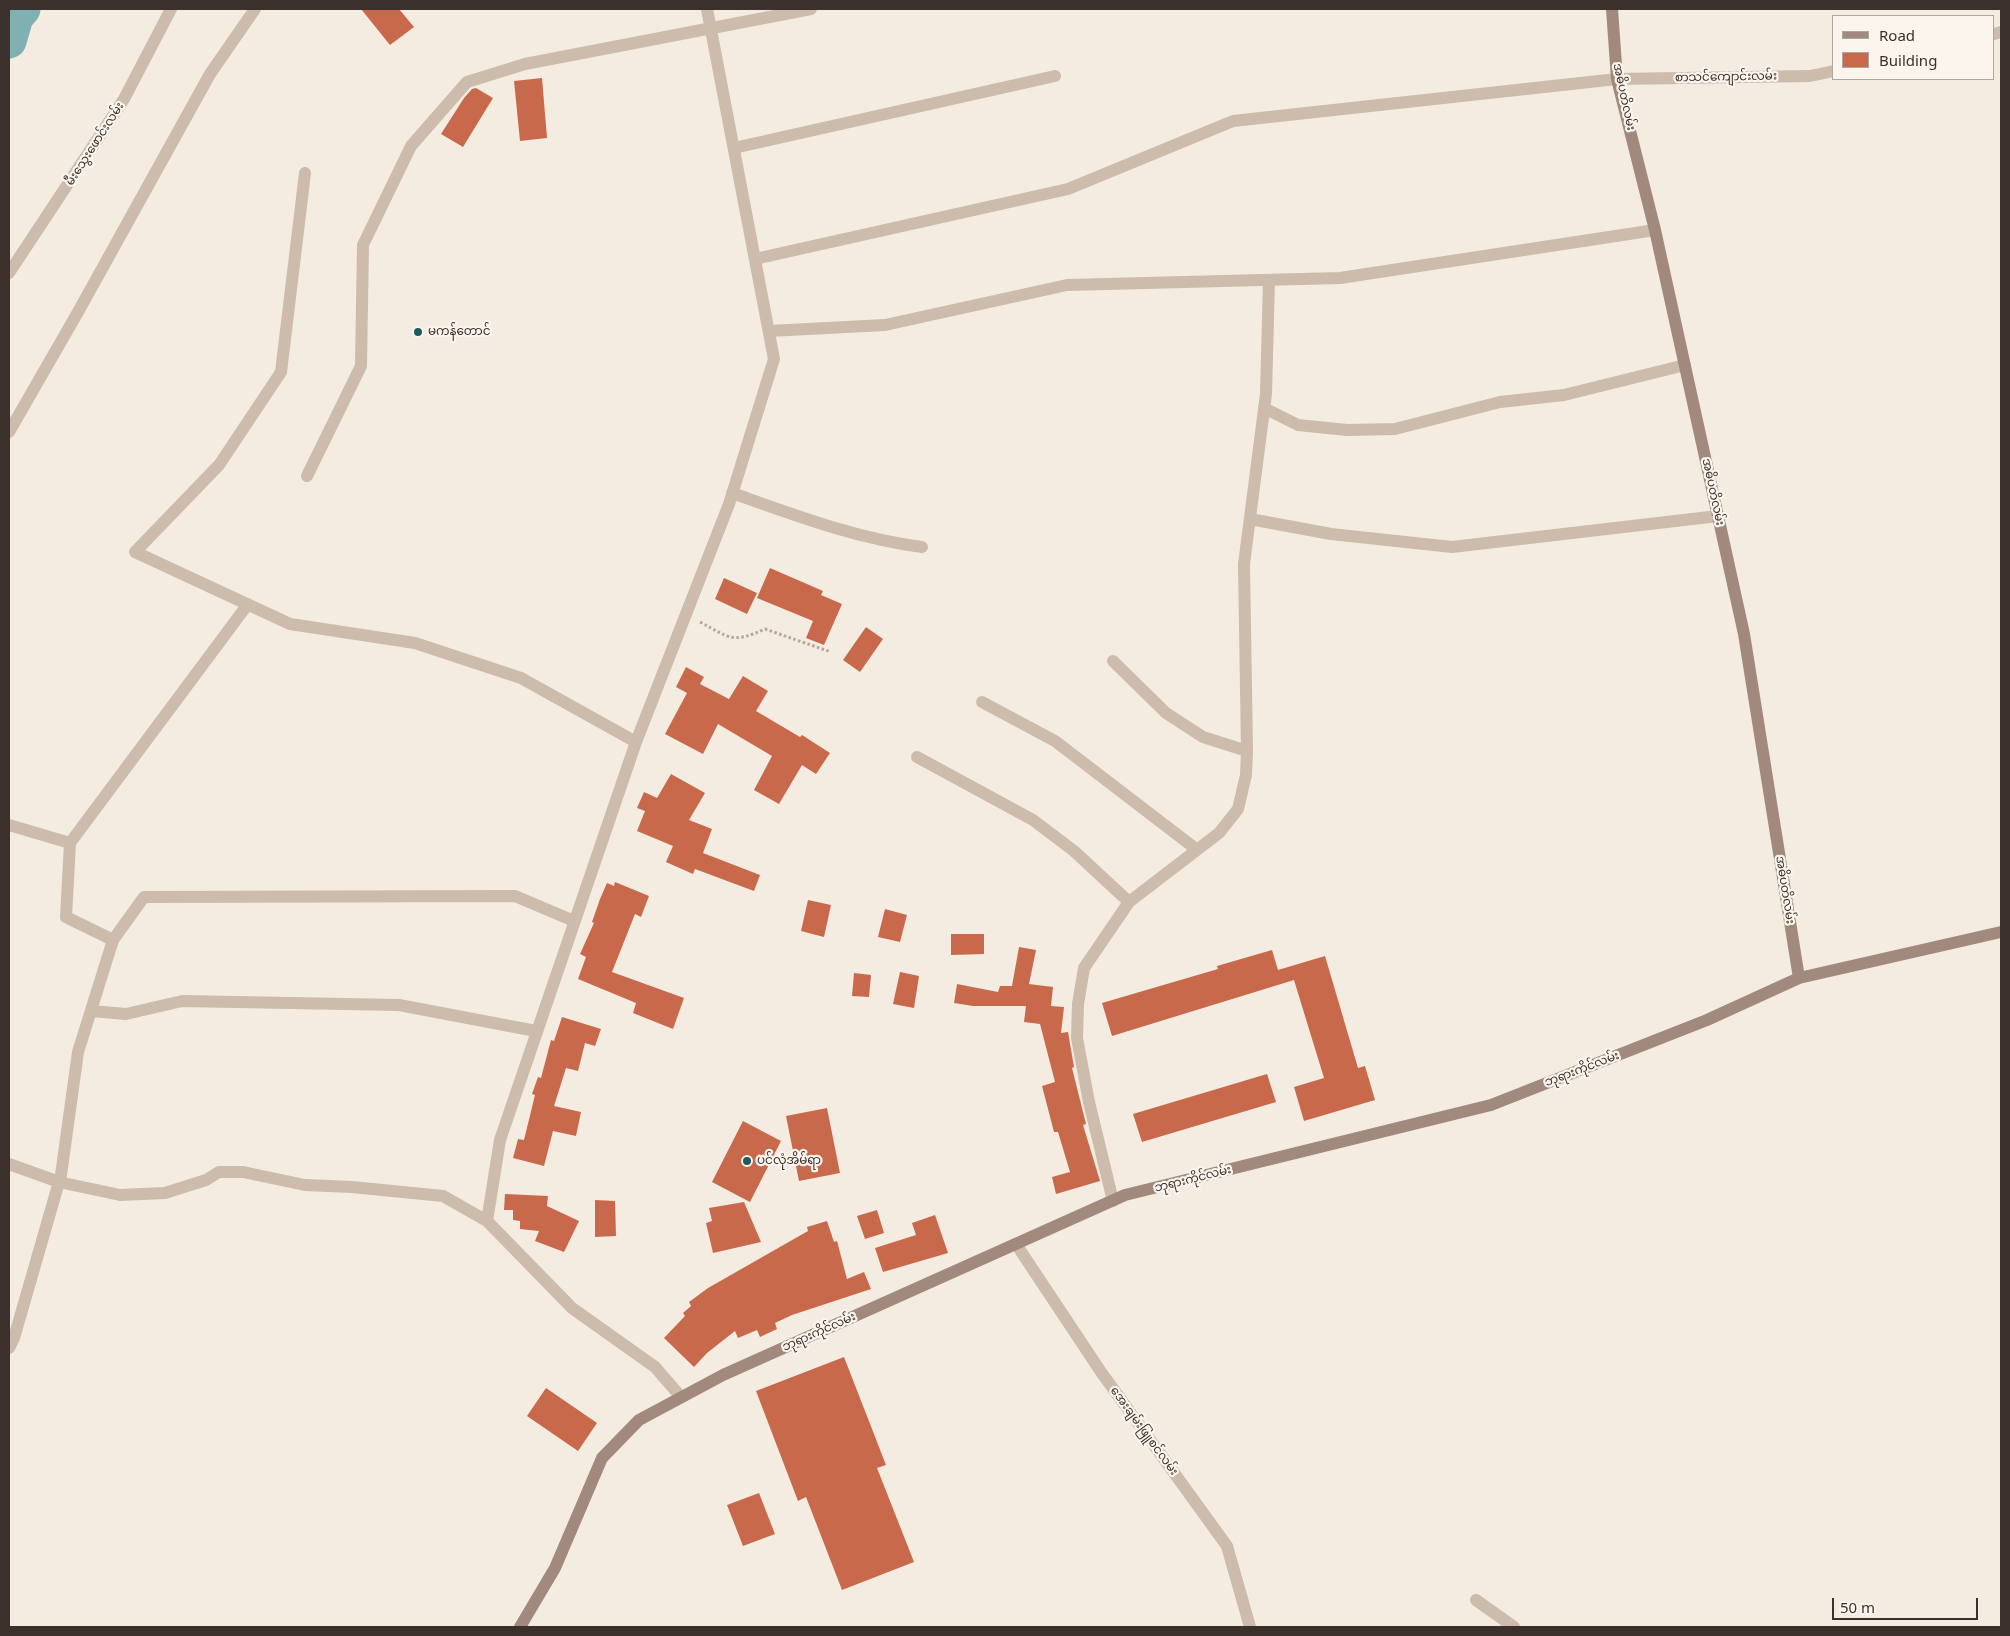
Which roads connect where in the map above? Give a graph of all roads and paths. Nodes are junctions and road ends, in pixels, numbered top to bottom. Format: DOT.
graph roads {
  1 [pos="171,9"];
  2 [pos="255,9"];
  3 [pos="707,9"];
  4 [pos="811,9"];
  5 [pos="1612,9"];
  6 [pos="711,30"];
  7 [pos="1832,71"];
  8 [pos="1055,76"];
  9 [pos="1617,79"];
  10 [pos="734,148"];
  11 [pos="305,173"];
  12 [pos="1655,230"];
  13 [pos="755,259"];
  14 [pos="9,274"];
  15 [pos="1269,280"];
  16 [pos="769,331"];
  17 [pos="1685,365"];
  18 [pos="1264,408"];
  19 [pos="9,432"];
  20 [pos="307,476"];
  21 [pos="732,493"];
  22 [pos="1718,516"];
  23 [pos="1250,519"];
  24 [pos="922,547"];
  25 [pos="248,604"];
  26 [pos="686,615"];
  27 [pos="831,652"];
  28 [pos="1113,660"];
  29 [pos="982,702"];
  30 [pos="636,742"];
  31 [pos="1247,751"];
  32 [pos="917,756"];
  33 [pos="9,825"];
  34 [pos="70,844"];
  35 [pos="1196,849"];
  36 [pos="1130,902"];
  37 [pos="574,921"];
  38 [pos="2001,932"];
  39 [pos="113,940"];
  40 [pos="1799,978"];
  41 [pos="91,1011"];
  42 [pos="536,1031"];
  43 [pos="9,1164"];
  44 [pos="59,1182"];
  45 [pos="1113,1201"];
  46 [pos="487,1221"];
  47 [pos="1016,1244"];
  48 [pos="9,1348"];
  49 [pos="681,1397"];
  50 [pos="1476,1600"];
  51 [pos="520,1627"];
  52 [pos="1250,1627"];
  53 [pos="1514,1627"];
  1 -- 14 [label="street, မီးသွေးဖောင်းလမ်း"];
  2 -- 19 [label="street"];
  3 -- 6 [label="street"];
  4 -- 6 [label="street"];
  5 -- 9 [label="street, အဓိပတိလမ်း"];
  6 -- 10 [label="street"];
  6 -- 20 [label="street"];
  7 -- 9 [label="street, စာသင်ကျောင်းလမ်း"];
  8 -- 10 [label="street"];
  9 -- 12 [label="street, အဓိပတိလမ်း"];
  9 -- 13 [label="street, စာသင်ကျောင်းလမ်း"];
  10 -- 13 [label="street"];
  11 -- 25 [label="street"];
  12 -- 15 [label="street"];
  12 -- 17 [label="street, အဓိပတိလမ်း"];
  13 -- 16 [label="street"];
  15 -- 16 [label="street"];
  15 -- 18 [label="street"];
  16 -- 21 [label="street"];
  17 -- 18 [label="street"];
  17 -- 22 [label="street, အဓိပတိလမ်း"];
  18 -- 23 [label="street"];
  21 -- 24 [label="street"];
  21 -- 26 [label="street"];
  22 -- 23 [label="street"];
  22 -- 40 [label="street, အဓိပတိလမ်း"];
  23 -- 31 [label="street"];
  25 -- 30 [label="street"];
  25 -- 34 [label="street"];
  26 -- 27 [label="path"];
  26 -- 30 [label="street"];
  28 -- 31 [label="street"];
  29 -- 35 [label="street"];
  30 -- 37 [label="street"];
  31 -- 35 [label="street"];
  32 -- 36 [label="street"];
  33 -- 34 [label="street"];
  34 -- 39 [label="street"];
  35 -- 36 [label="street"];
  36 -- 45 [label="street"];
  37 -- 39 [label="street"];
  37 -- 42 [label="street"];
  38 -- 40 [label="street, ဘုရားကိုင်လမ်း"];
  39 -- 41 [label="street"];
  40 -- 45 [label="street, ဘုရားကိုင်လမ်း"];
  41 -- 42 [label="street"];
  41 -- 44 [label="street"];
  42 -- 46 [label="street"];
  43 -- 44 [label="street"];
  44 -- 46 [label="street"];
  44 -- 48 [label="street"];
  45 -- 47 [label="street, ဘုရားကိုင်လမ်း"];
  46 -- 49 [label="street"];
  47 -- 49 [label="street, ဘုရားကိုင်လမ်း"];
  47 -- 52 [label="street, အေးချမ်းဖြူစင်လမ်း"];
  49 -- 51 [label="street, ဘုရားကိုင်လမ်း"];
  50 -- 53 [label="street"];
}
